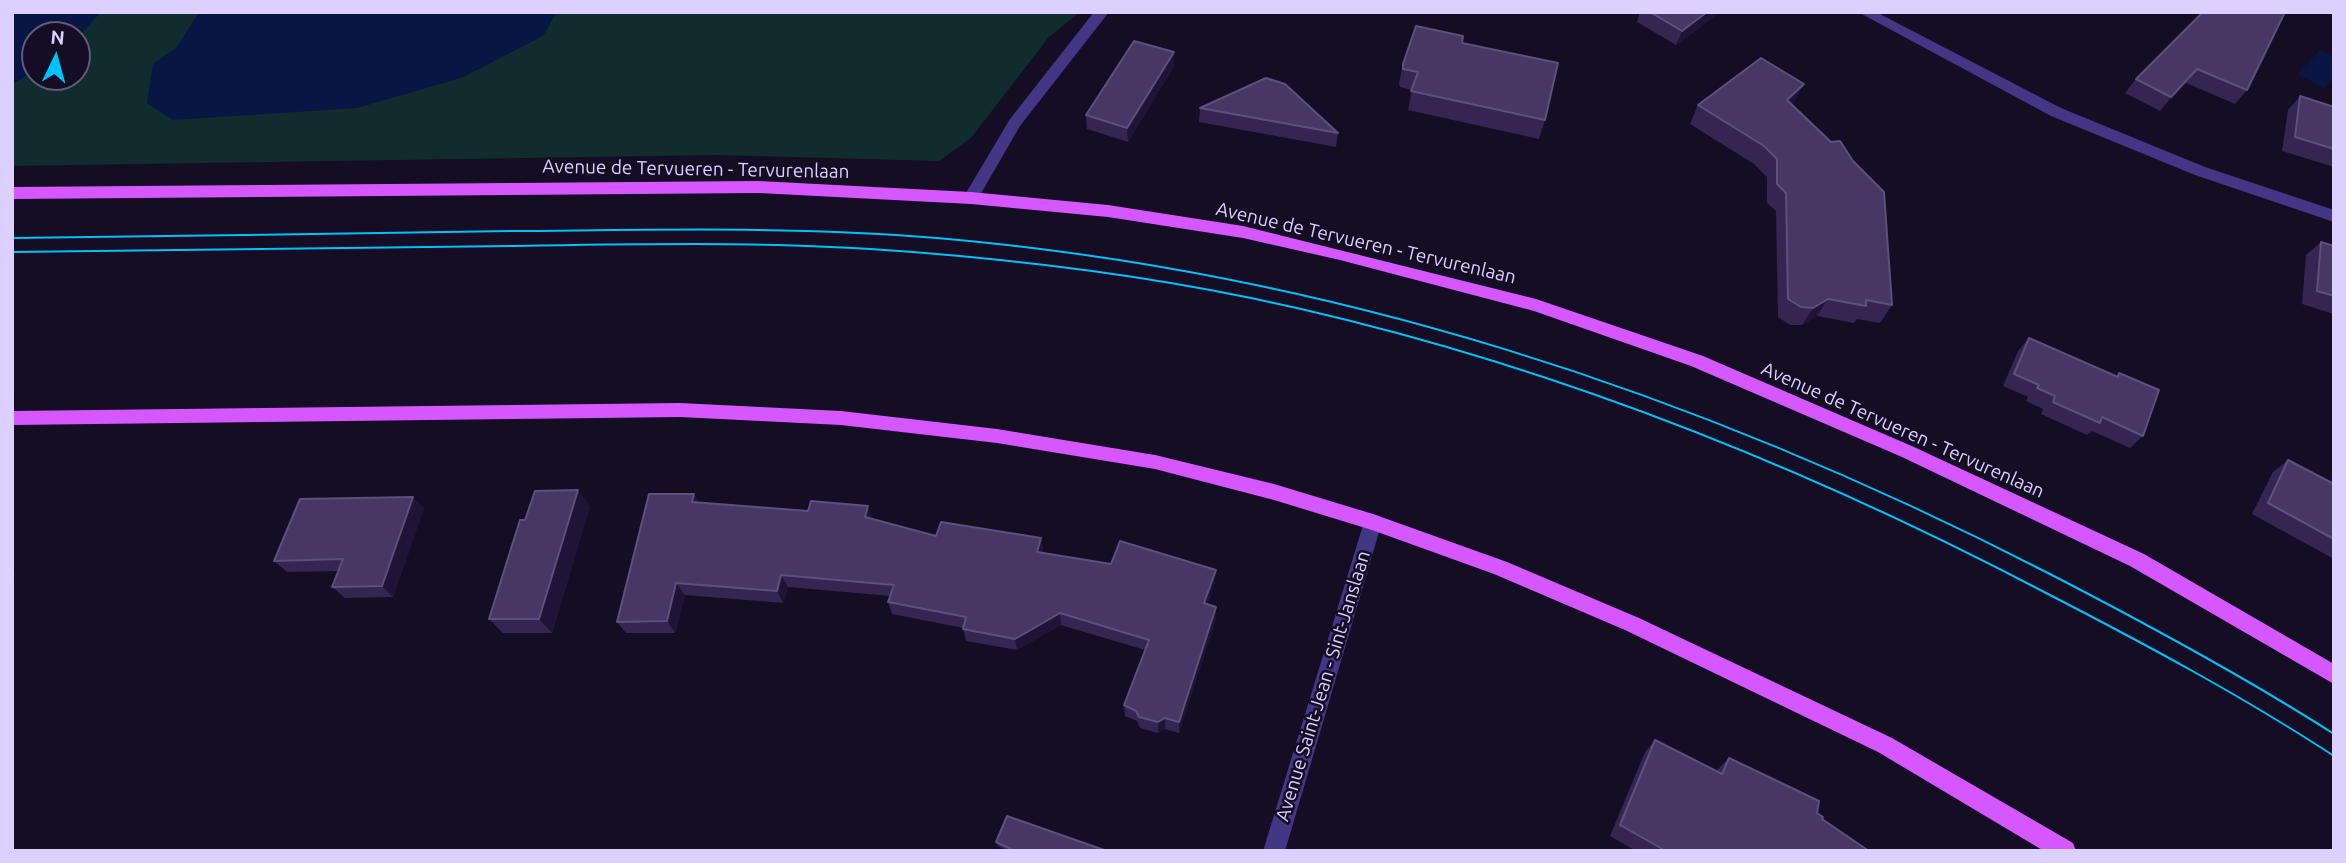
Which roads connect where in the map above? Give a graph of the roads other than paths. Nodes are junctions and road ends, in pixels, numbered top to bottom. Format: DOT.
graph roads {
  1 [pos="1102,12"];
  2 [pos="1865,12"];
  3 [pos="12,193"];
  4 [pos="971,198"];
  5 [pos="2334,216"];
  6 [pos="12,418"];
  7 [pos="1373,522"];
  8 [pos="2334,675"];
  9 [pos="1273,851"];
  10 [pos="2065,851"];
  1 -- 4 [label="street"];
  2 -- 5 [label="street"];
  3 -- 4 [label="main road, Avenue de Tervueren - Tervurenlaan"];
  4 -- 8 [label="main road, Avenue de Tervueren - Tervurenlaan"];
  6 -- 7 [label="main road"];
  7 -- 9 [label="street, Avenue Saint-Jean - Sint-Janslaan"];
  7 -- 10 [label="main road"];
}
